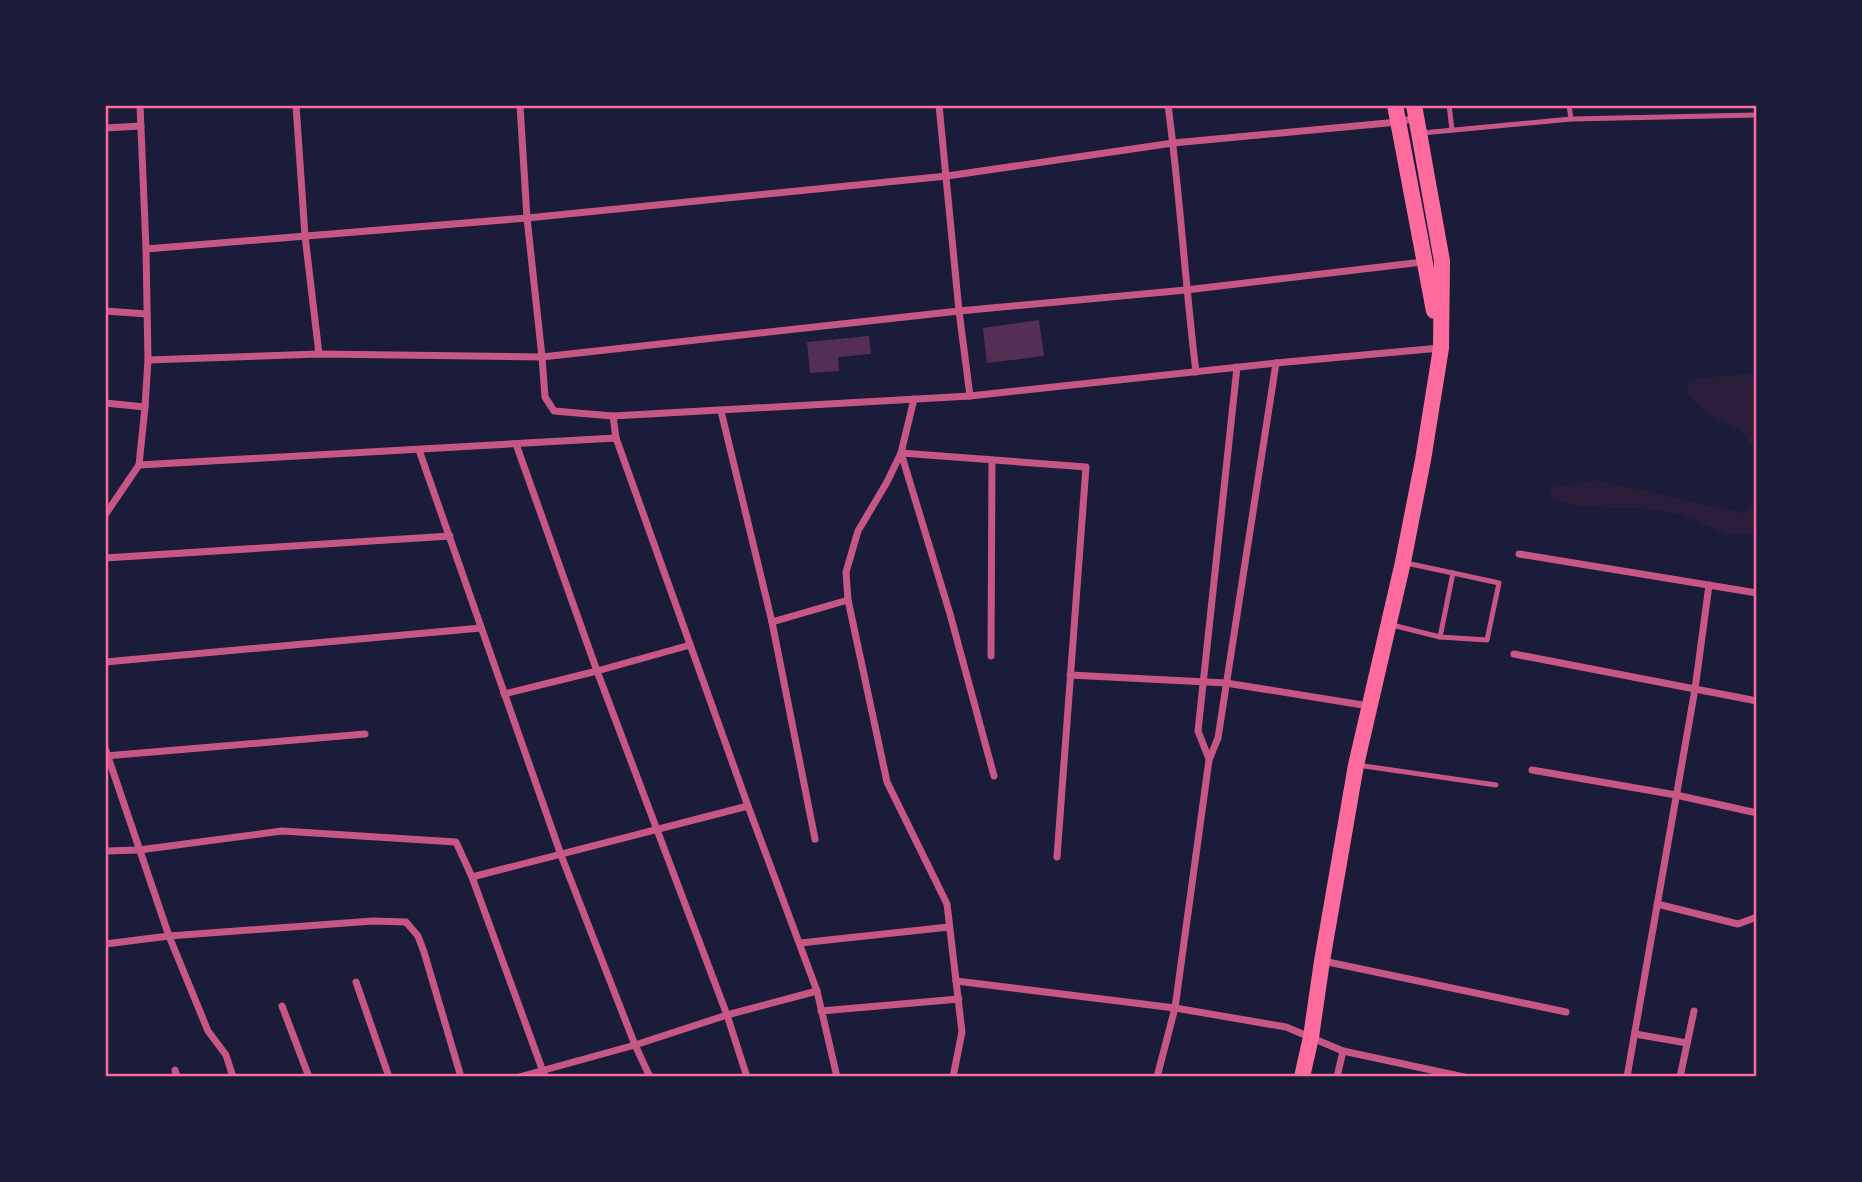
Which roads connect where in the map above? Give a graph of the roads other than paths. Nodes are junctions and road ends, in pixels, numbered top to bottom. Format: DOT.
graph roads {
  1 [pos="140,105"];
  2 [pos="296,105"];
  3 [pos="520,105"];
  4 [pos="939,105"];
  5 [pos="1168,105"];
  6 [pos="1395,105"];
  7 [pos="1449,105"];
  8 [pos="1569,105"];
  9 [pos="1757,116"];
  10 [pos="1416,119"];
  11 [pos="1571,119"];
  12 [pos="1398,122"];
  13 [pos="141,125"];
  14 [pos="105,128"];
  15 [pos="1452,130"];
  16 [pos="1173,143"];
  17 [pos="947,176"];
  18 [pos="527,218"];
  19 [pos="305,236"];
  20 [pos="146,250"];
  21 [pos="1441,261"];
  22 [pos="1424,262"];
  23 [pos="1186,289"];
  24 [pos="105,311"];
  25 [pos="960,311"];
  26 [pos="147,314"];
  27 [pos="1441,348"];
  28 [pos="319,354"];
  29 [pos="542,357"];
  30 [pos="148,360"];
  31 [pos="1276,363"];
  32 [pos="1237,367"];
  33 [pos="1196,372"];
  34 [pos="970,396"];
  35 [pos="914,399"];
  36 [pos="105,403"];
  37 [pos="145,407"];
  38 [pos="721,411"];
  39 [pos="613,416"];
  40 [pos="616,438"];
  41 [pos="516,444"];
  42 [pos="419,450"];
  43 [pos="901,453"];
  44 [pos="992,460"];
  45 [pos="139,465"];
  46 [pos="105,515"];
  47 [pos="450,536"];
  48 [pos="1520,554"];
  49 [pos="105,558"];
  50 [pos="1403,562"];
  51 [pos="1453,573"];
  52 [pos="1709,585"];
  53 [pos="1757,593"];
  54 [pos="848,600"];
  55 [pos="772,622"];
  56 [pos="1389,625"];
  57 [pos="481,628"];
  58 [pos="1440,637"];
  59 [pos="690,645"];
  60 [pos="1514,654"];
  61 [pos="991,656"];
  62 [pos="105,662"];
  63 [pos="597,671"];
  64 [pos="1070,675"];
  65 [pos="1203,682"];
  66 [pos="1226,683"];
  67 [pos="1695,689"];
  68 [pos="504,694"];
  69 [pos="1757,701"];
  70 [pos="1369,706"];
  71 [pos="365,734"];
  72 [pos="106,754"];
  73 [pos="1209,760"];
  74 [pos="1356,765"];
  75 [pos="1532,770"];
  76 [pos="994,776"];
  77 [pos="1496,785"];
  78 [pos="1676,795"];
  79 [pos="748,806"];
  80 [pos="1757,813"];
  81 [pos="657,830"];
  82 [pos="815,839"];
  83 [pos="139,850"];
  84 [pos="105,851"];
  85 [pos="561,855"];
  86 [pos="1057,858"];
  87 [pos="472,877"];
  88 [pos="1657,904"];
  89 [pos="1757,917"];
  90 [pos="949,927"];
  91 [pos="169,936"];
  92 [pos="800,943"];
  93 [pos="105,944"];
  94 [pos="1322,961"];
  95 [pos="956,981"];
  96 [pos="356,982"];
  97 [pos="817,990"];
  98 [pos="958,999"];
  99 [pos="282,1006"];
  100 [pos="1175,1008"];
  101 [pos="821,1011"];
  102 [pos="1694,1011"];
  103 [pos="1566,1012"];
  104 [pos="726,1015"];
  105 [pos="1635,1034"];
  106 [pos="1311,1037"];
  107 [pos="1687,1043"];
  108 [pos="635,1045"];
  109 [pos="1343,1051"];
  110 [pos="544,1074"];
  111 [pos="1450,1076"];
  112 [pos="233,1077"];
  113 [pos="309,1077"];
  114 [pos="389,1077"];
  115 [pos="461,1077"];
  116 [pos="519,1077"];
  117 [pos="650,1077"];
  118 [pos="747,1077"];
  119 [pos="838,1077"];
  120 [pos="953,1077"];
  121 [pos="1157,1077"];
  122 [pos="1302,1077"];
  123 [pos="1337,1077"];
  124 [pos="1464,1077"];
  125 [pos="1627,1077"];
  126 [pos="1680,1077"];
  1 -- 13 [label="street"];
  2 -- 19 [label="street"];
  3 -- 18 [label="street"];
  4 -- 17 [label="street"];
  5 -- 16 [label="street"];
  6 -- 12 [label="main road"];
  7 -- 15 [label="lane"];
  8 -- 11 [label="lane"];
  9 -- 11 [label="lane"];
  10 -- 12 [label="street"];
  10 -- 15 [label="lane"];
  10 -- 21 [label="main road"];
  11 -- 15 [label="lane"];
  12 -- 16 [label="street"];
  12 -- 22 [label="main road"];
  13 -- 14 [label="street"];
  13 -- 20 [label="street"];
  16 -- 17 [label="street"];
  16 -- 23 [label="street"];
  17 -- 18 [label="street"];
  17 -- 25 [label="street"];
  18 -- 19 [label="street"];
  18 -- 29 [label="street"];
  19 -- 20 [label="street"];
  19 -- 28 [label="street"];
  20 -- 26 [label="street"];
  21 -- 22 [label="street"];
  21 -- 27 [label="main road"];
  22 -- 23 [label="street"];
  22 -- 27 [label="main road"];
  23 -- 25 [label="street"];
  23 -- 33 [label="street"];
  24 -- 26 [label="street"];
  25 -- 29 [label="street"];
  25 -- 34 [label="street"];
  26 -- 30 [label="street"];
  27 -- 31 [label="street"];
  27 -- 50 [label="main road"];
  28 -- 29 [label="street"];
  28 -- 30 [label="street"];
  29 -- 39 [label="street"];
  30 -- 37 [label="street"];
  31 -- 32 [label="street"];
  31 -- 66 [label="street"];
  32 -- 33 [label="street"];
  32 -- 65 [label="street"];
  33 -- 34 [label="street"];
  34 -- 35 [label="street"];
  35 -- 38 [label="street"];
  35 -- 43 [label="street"];
  36 -- 37 [label="street"];
  37 -- 45 [label="street"];
  38 -- 39 [label="street"];
  38 -- 55 [label="street"];
  39 -- 40 [label="street"];
  40 -- 41 [label="street"];
  40 -- 59 [label="street"];
  41 -- 42 [label="street"];
  41 -- 63 [label="street"];
  42 -- 45 [label="street"];
  42 -- 47 [label="street"];
  43 -- 44 [label="street"];
  43 -- 54 [label="street"];
  43 -- 76 [label="street"];
  44 -- 61 [label="street"];
  44 -- 64 [label="street"];
  45 -- 46 [label="street"];
  47 -- 49 [label="street"];
  47 -- 57 [label="street"];
  48 -- 52 [label="street"];
  50 -- 51 [label="lane"];
  50 -- 56 [label="main road"];
  51 -- 58 [label="lane"];
  51 -- 58 [label="lane"];
  52 -- 53 [label="street"];
  52 -- 67 [label="street"];
  54 -- 55 [label="street"];
  54 -- 90 [label="street"];
  55 -- 82 [label="street"];
  56 -- 58 [label="lane"];
  56 -- 70 [label="main road"];
  57 -- 62 [label="street"];
  57 -- 68 [label="street"];
  59 -- 63 [label="street"];
  59 -- 79 [label="street"];
  60 -- 67 [label="street"];
  63 -- 68 [label="street"];
  63 -- 81 [label="street"];
  64 -- 65 [label="street"];
  64 -- 86 [label="street"];
  65 -- 66 [label="street"];
  65 -- 73 [label="street"];
  66 -- 70 [label="street"];
  66 -- 73 [label="street"];
  67 -- 69 [label="street"];
  67 -- 78 [label="street"];
  68 -- 85 [label="street"];
  70 -- 74 [label="main road"];
  71 -- 72 [label="street"];
  72 -- 83 [label="street"];
  73 -- 100 [label="street"];
  74 -- 77 [label="lane"];
  74 -- 94 [label="main road"];
  75 -- 78 [label="street"];
  78 -- 80 [label="street"];
  78 -- 88 [label="street"];
  79 -- 81 [label="street"];
  79 -- 92 [label="street"];
  81 -- 85 [label="street"];
  81 -- 104 [label="street"];
  83 -- 84 [label="street"];
  83 -- 87 [label="street"];
  83 -- 91 [label="street"];
  85 -- 87 [label="street"];
  85 -- 108 [label="street"];
  87 -- 110 [label="street"];
  88 -- 89 [label="street"];
  88 -- 105 [label="street"];
  90 -- 92 [label="street"];
  90 -- 95 [label="street"];
  91 -- 93 [label="street"];
  91 -- 112 [label="street"];
  91 -- 115 [label="street"];
  92 -- 97 [label="street"];
  94 -- 103 [label="street"];
  94 -- 106 [label="main road"];
  95 -- 98 [label="street"];
  95 -- 100 [label="street"];
  96 -- 114 [label="street"];
  97 -- 101 [label="street"];
  97 -- 104 [label="street"];
  98 -- 101 [label="street"];
  98 -- 120 [label="street"];
  99 -- 113 [label="street"];
  100 -- 106 [label="street"];
  100 -- 121 [label="street"];
  101 -- 119 [label="street"];
  102 -- 107 [label="street"];
  104 -- 108 [label="street"];
  104 -- 118 [label="street"];
  105 -- 107 [label="street"];
  105 -- 125 [label="street"];
  106 -- 109 [label="street"];
  106 -- 122 [label="main road"];
  107 -- 126 [label="street"];
  108 -- 110 [label="street"];
  108 -- 117 [label="street"];
  109 -- 111 [label="street"];
  109 -- 123 [label="street"];
  110 -- 116 [label="street"];
  111 -- 124 [label="street"];
}
